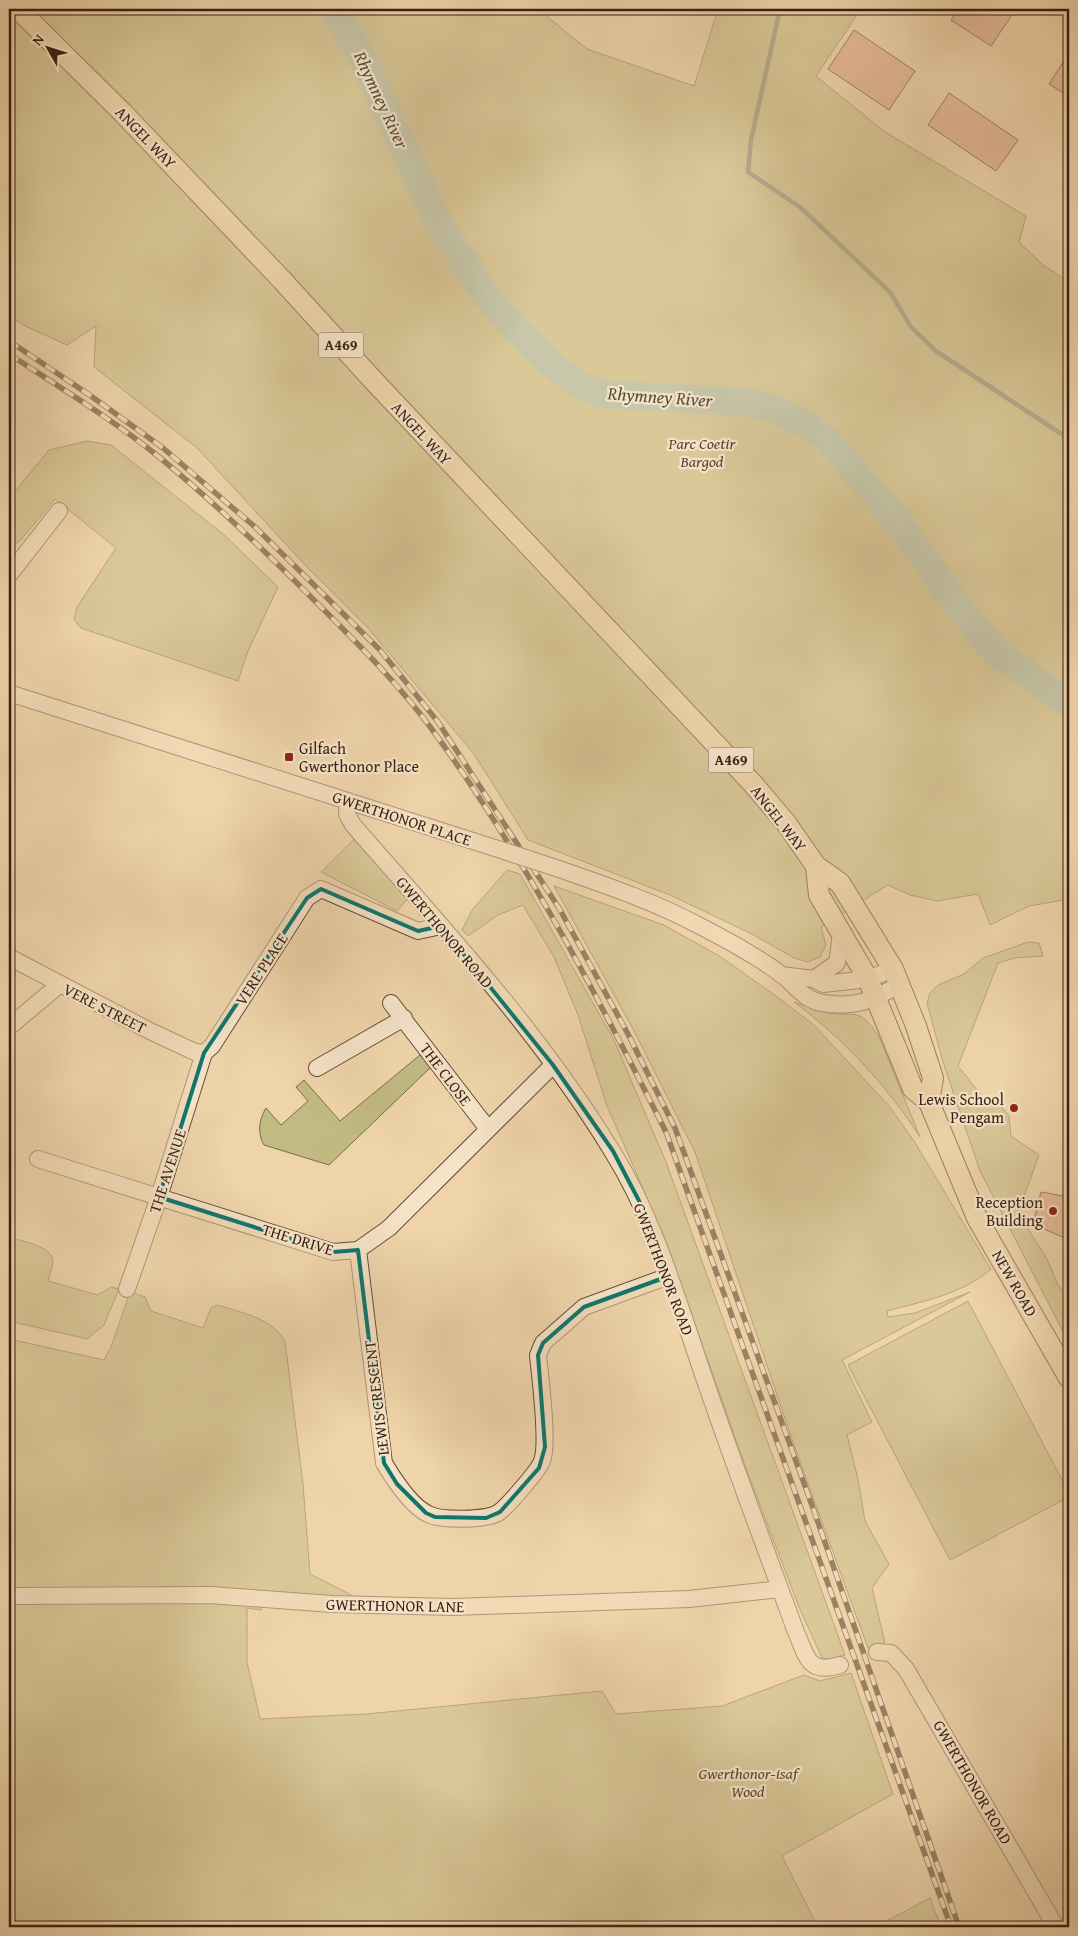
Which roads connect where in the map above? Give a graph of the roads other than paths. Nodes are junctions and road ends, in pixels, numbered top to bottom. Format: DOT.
graph roads {
  1 [pos="18,9"];
  2 [pos="60,511"];
  3 [pos="9,576"];
  4 [pos="9,693"];
  5 [pos="348,801"];
  6 [pos="816,866"];
  7 [pos="441,926"];
  8 [pos="841,934"];
  9 [pos="9,958"];
  10 [pos="781,974"];
  11 [pos="897,976"];
  12 [pos="814,979"];
  13 [pos="868,979"];
  14 [pos="59,985"];
  15 [pos="876,999"];
  16 [pos="391,1003"];
  17 [pos="404,1018"];
  18 [pos="9,1028"];
  19 [pos="204,1053"];
  20 [pos="553,1064"];
  21 [pos="317,1068"];
  22 [pos="929,1102"];
  23 [pos="488,1130"];
  24 [pos="38,1159"];
  25 [pos="159,1197"];
  26 [pos="358,1250"];
  27 [pos="669,1276"];
  28 [pos="127,1289"];
  29 [pos="1069,1378"];
  30 [pos="780,1589"];
  31 [pos="9,1596"];
  32 [pos="878,1652"];
  33 [pos="840,1665"];
  34 [pos="1056,1927"];
  1 -- 6 [label="main road, ANGEL WAY / A469"];
  2 -- 3 [label="street"];
  4 -- 5 [label="street, GWERTHONOR PLACE"];
  5 -- 7 [label="street, GWERTHONOR ROAD"];
  5 -- 10 [label="street, GWERTHONOR PLACE, bridge"];
  6 -- 8 [label="main road, ANGEL WAY / A469"];
  6 -- 11 [label="main road, ANGEL WAY / A469"];
  7 -- 19 [label="street, VERE PLACE"];
  7 -- 20 [label="street, GWERTHONOR ROAD"];
  8 -- 12 [label="street"];
  8 -- 13 [label="main road, ANGEL WAY / A469"];
  9 -- 14 [label="street, VERE STREET"];
  10 -- 12 [label="street, GWERTHONOR PLACE"];
  10 -- 15 [label="street, GWERTHONOR PLACE"];
  11 -- 13 [label="street, GWERTHONOR PLACE"];
  11 -- 15 [label="street, GWERTHONOR PLACE"];
  11 -- 22 [label="main road, A469"];
  12 -- 13 [label="street, GWERTHONOR PLACE"];
  13 -- 15 [label="main road, NEW ROAD / A469"];
  14 -- 18 [label="street"];
  14 -- 19 [label="street, VERE STREET"];
  15 -- 22 [label="main road, NEW ROAD / A469"];
  16 -- 17 [label="street, THE CLOSE"];
  17 -- 21 [label="street"];
  17 -- 23 [label="street, THE CLOSE"];
  19 -- 25 [label="street, THE AVENUE"];
  20 -- 23 [label="street, THE DRIVE"];
  20 -- 27 [label="street, GWERTHONOR ROAD"];
  22 -- 29 [label="main road, NEW ROAD / A469"];
  23 -- 26 [label="street, THE DRIVE"];
  24 -- 25 [label="street, THE DRIVE"];
  25 -- 26 [label="street, THE DRIVE"];
  25 -- 28 [label="street, THE AVENUE"];
  26 -- 27 [label="street, LEWIS CRESCENT"];
  27 -- 30 [label="street, GWERTHONOR ROAD"];
  30 -- 31 [label="street, GWERTHONOR LANE"];
  30 -- 33 [label="street, GWERTHONOR ROAD"];
  32 -- 34 [label="street, GWERTHONOR ROAD"];
}
